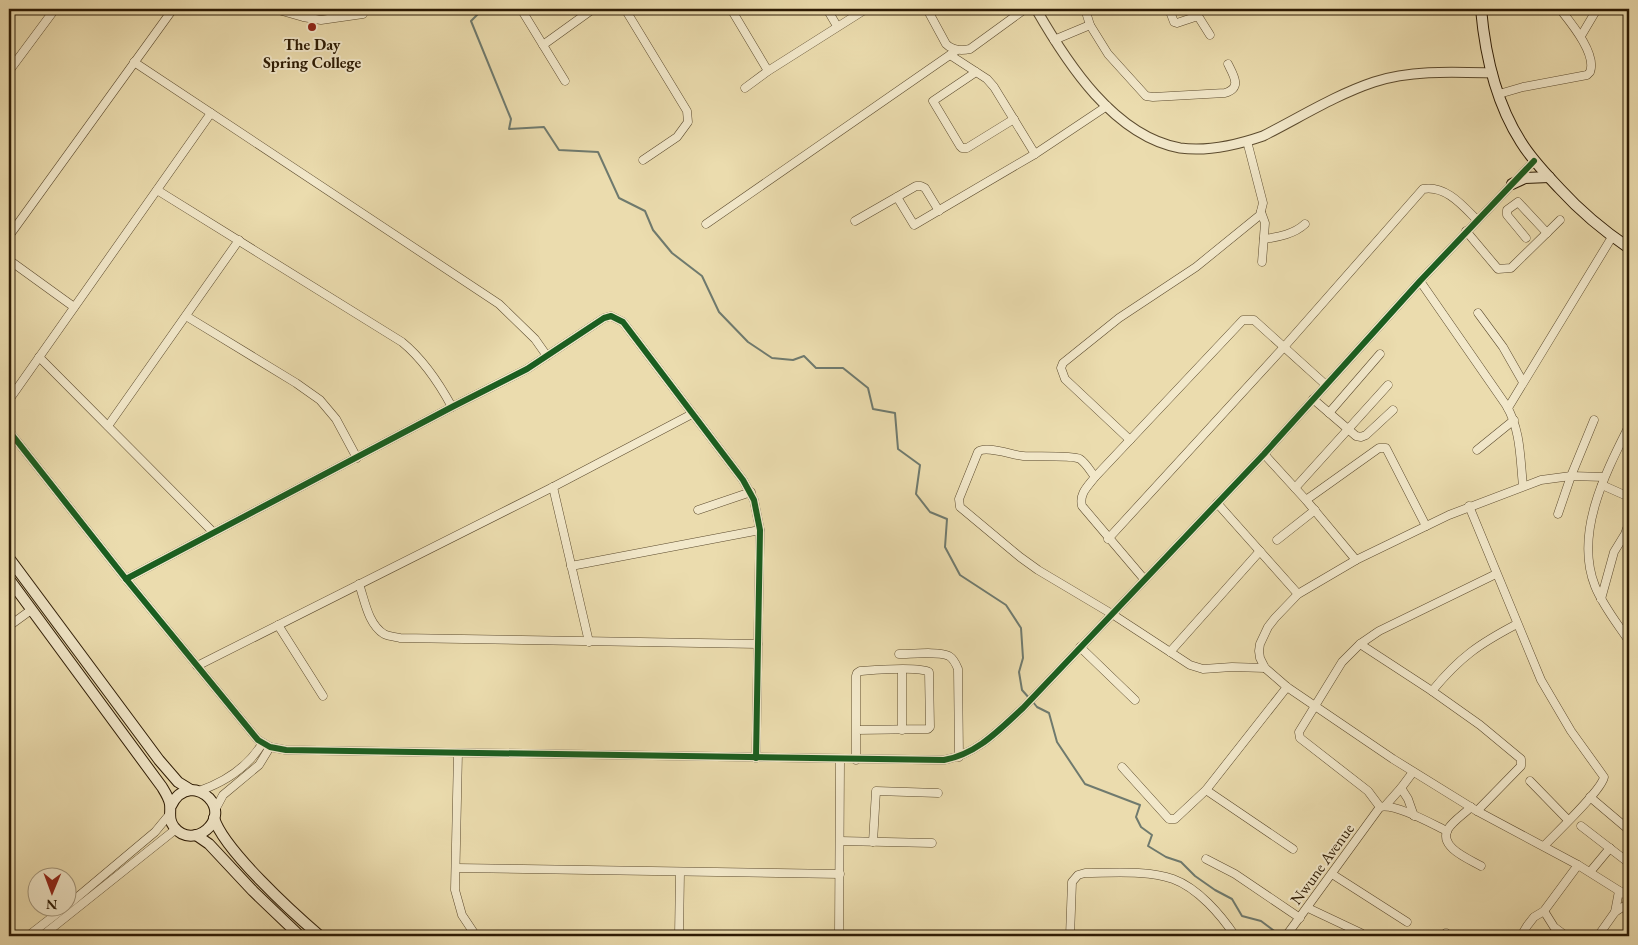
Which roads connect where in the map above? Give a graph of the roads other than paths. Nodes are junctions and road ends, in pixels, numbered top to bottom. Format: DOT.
graph roads {
  1 [pos="55,9"];
  2 [pos="173,9"];
  3 [pos="275,9"];
  4 [pos="520,9"];
  5 [pos="593,9"];
  6 [pos="625,9"];
  7 [pos="731,9"];
  8 [pos="827,9"];
  9 [pos="866,9"];
  10 [pos="927,9"];
  11 [pos="1025,9"];
  12 [pos="1036,9"];
  13 [pos="1085,9"];
  14 [pos="1169,9"];
  15 [pos="1481,9"];
  16 [pos="1560,9"];
  17 [pos="1597,9"];
  18 [pos="364,14"];
  19 [pos="1090,25"];
  20 [pos="837,26"];
  21 [pos="1210,35"];
  22 [pos="1581,36"];
  23 [pos="1054,40"];
  24 [pos="543,45"];
  25 [pos="954,52"];
  26 [pos="134,62"];
  27 [pos="1228,64"];
  28 [pos="9,71"];
  29 [pos="768,71"];
  30 [pos="976,72"];
  31 [pos="1492,73"];
  32 [pos="565,81"];
  33 [pos="745,88"];
  34 [pos="1499,94"];
  35 [pos="1107,106"];
  36 [pos="211,113"];
  37 [pos="1014,119"];
  38 [pos="1247,141"];
  39 [pos="1035,154"];
  40 [pos="643,160"];
  41 [pos="1534,161"];
  42 [pos="1549,177"];
  43 [pos="1512,184"];
  44 [pos="157,190"];
  45 [pos="897,197"];
  46 [pos="939,211"];
  47 [pos="1261,212"];
  48 [pos="1477,220"];
  49 [pos="1560,220"];
  50 [pos="856,222"];
  51 [pos="706,224"];
  52 [pos="1305,224"];
  53 [pos="1466,232"];
  54 [pos="1547,233"];
  55 [pos="9,236"];
  56 [pos="1612,237"];
  57 [pos="1526,238"];
  58 [pos="1264,239"];
  59 [pos="239,240"];
  60 [pos="1629,248"];
  61 [pos="9,260"];
  62 [pos="1262,262"];
  63 [pos="1420,281"];
  64 [pos="74,307"];
  65 [pos="1478,313"];
  66 [pos="186,316"];
  67 [pos="1284,346"];
  68 [pos="1380,354"];
  69 [pos="547,356"];
  70 [pos="39,357"];
  71 [pos="1523,382"];
  72 [pos="1326,385"];
  73 [pos="1388,385"];
  74 [pos="1313,399"];
  75 [pos="9,400"];
  76 [pos="452,407"];
  77 [pos="1508,408"];
  78 [pos="1393,410"];
  79 [pos="1329,413"];
  80 [pos="692,414"];
  81 [pos="1514,420"];
  82 [pos="1594,420"];
  83 [pos="108,426"];
  84 [pos="1629,426"];
  85 [pos="1349,430"];
  86 [pos="9,431"];
  87 [pos="1130,440"];
  88 [pos="1477,450"];
  89 [pos="1264,454"];
  90 [pos="357,458"];
  91 [pos="1571,476"];
  92 [pos="1095,477"];
  93 [pos="1603,481"];
  94 [pos="1523,486"];
  95 [pos="552,487"];
  96 [pos="1295,488"];
  97 [pos="750,492"];
  98 [pos="1629,497"];
  99 [pos="1306,500"];
  100 [pos="1217,503"];
  101 [pos="1469,506"];
  102 [pos="698,510"];
  103 [pos="1315,510"];
  104 [pos="1558,514"];
  105 [pos="1629,523"];
  106 [pos="1426,526"];
  107 [pos="760,530"];
  108 [pos="213,532"];
  109 [pos="1627,535"];
  110 [pos="1108,539"];
  111 [pos="1277,540"];
  112 [pos="1260,551"];
  113 [pos="9,558"];
  114 [pos="1356,560"];
  115 [pos="571,566"];
  116 [pos="1496,574"];
  117 [pos="9,579"];
  118 [pos="126,579"];
  119 [pos="1144,580"];
  120 [pos="360,584"];
  121 [pos="1298,594"];
  122 [pos="1601,599"];
  123 [pos="31,610"];
  124 [pos="1112,614"];
  125 [pos="1517,624"];
  126 [pos="278,625"];
  127 [pos="9,626"];
  128 [pos="1629,641"];
  129 [pos="589,642"];
  130 [pos="758,644"];
  131 [pos="1360,644"];
  132 [pos="1080,647"];
  133 [pos="1170,652"];
  134 [pos="899,654"];
  135 [pos="197,666"];
  136 [pos="1265,668"];
  137 [pos="902,670"];
  138 [pos="1287,687"];
  139 [pos="1432,691"];
  140 [pos="323,696"];
  141 [pos="1135,700"];
  142 [pos="1316,708"];
  143 [pos="856,730"];
  144 [pos="902,730"];
  145 [pos="262,744"];
  146 [pos="270,747"];
  147 [pos="458,753"];
  148 [pos="959,757"];
  149 [pos="756,758"];
  150 [pos="840,760"];
  151 [pos="856,760"];
  152 [pos="1122,767"];
  153 [pos="1413,772"];
  154 [pos="1530,781"];
  155 [pos="1401,788"];
  156 [pos="1206,790"];
  157 [pos="195,791"];
  158 [pos="938,793"];
  159 [pos="1590,797"];
  160 [pos="1383,806"];
  161 [pos="1474,809"];
  162 [pos="170,810"];
  163 [pos="214,814"];
  164 [pos="1414,816"];
  165 [pos="1568,820"];
  166 [pos="1581,826"];
  167 [pos="176,830"];
  168 [pos="1629,830"];
  169 [pos="1447,831"];
  170 [pos="196,836"];
  171 [pos="840,841"];
  172 [pos="873,842"];
  173 [pos="932,843"];
  174 [pos="1544,846"];
  175 [pos="1610,848"];
  176 [pos="1293,849"];
  177 [pos="1206,859"];
  178 [pos="1629,863"];
  179 [pos="1578,865"];
  180 [pos="1481,866"];
  181 [pos="456,868"];
  182 [pos="680,872"];
  183 [pos="1590,872"];
  184 [pos="840,874"];
  185 [pos="1332,874"];
  186 [pos="1619,890"];
  187 [pos="78,897"];
  188 [pos="1629,897"];
  189 [pos="1629,903"];
  190 [pos="1308,908"];
  191 [pos="1544,912"];
  192 [pos="1615,912"];
  193 [pos="51,918"];
  194 [pos="1300,918"];
  195 [pos="1407,922"];
  196 [pos="1361,933"];
  197 [pos="28,936"];
  198 [pos="42,936"];
  199 [pos="300,936"];
  200 [pos="320,936"];
  201 [pos="476,936"];
  202 [pos="679,936"];
  203 [pos="839,936"];
  204 [pos="1070,936"];
  205 [pos="1235,936"];
  206 [pos="1286,936"];
  207 [pos="1521,936"];
  208 [pos="1566,936"];
  209 [pos="1598,936"];
  1 -- 28 [label="street"];
  2 -- 26 [label="street"];
  3 -- 18 [label="street"];
  4 -- 24 [label="street"];
  5 -- 24 [label="street"];
  6 -- 40 [label="street"];
  7 -- 29 [label="street"];
  8 -- 20 [label="street"];
  9 -- 20 [label="street"];
  10 -- 25 [label="street"];
  11 -- 25 [label="street"];
  12 -- 23 [label="street"];
  13 -- 19 [label="street"];
  14 -- 21 [label="street"];
  15 -- 31 [label="main road"];
  16 -- 22 [label="street"];
  17 -- 22 [label="street"];
  19 -- 23 [label="street"];
  19 -- 27 [label="street"];
  20 -- 29 [label="street"];
  22 -- 34 [label="street"];
  23 -- 35 [label="street"];
  24 -- 32 [label="street"];
  25 -- 30 [label="street"];
  25 -- 51 [label="street"];
  26 -- 36 [label="street"];
  26 -- 55 [label="street"];
  29 -- 33 [label="street"];
  30 -- 37 [label="street"];
  30 -- 37 [label="street"];
  31 -- 34 [label="main road"];
  31 -- 38 [label="street"];
  34 -- 41 [label="main road"];
  35 -- 38 [label="street"];
  35 -- 39 [label="street"];
  36 -- 44 [label="street"];
  36 -- 69 [label="street"];
  37 -- 39 [label="street"];
  38 -- 47 [label="street"];
  39 -- 46 [label="street"];
  41 -- 42 [label="main road"];
  41 -- 43 [label="street"];
  42 -- 43 [label="main road"];
  42 -- 56 [label="main road"];
  43 -- 48 [label="street"];
  44 -- 59 [label="street"];
  44 -- 64 [label="street"];
  45 -- 46 [label="street"];
  45 -- 46 [label="street"];
  45 -- 50 [label="street"];
  47 -- 58 [label="street"];
  47 -- 87 [label="street"];
  48 -- 53 [label="street"];
  48 -- 67 [label="street"];
  49 -- 54 [label="street"];
  52 -- 58 [label="street"];
  53 -- 54 [label="street"];
  53 -- 63 [label="street"];
  54 -- 57 [label="street"];
  56 -- 60 [label="main road"];
  56 -- 71 [label="street"];
  58 -- 62 [label="street"];
  59 -- 66 [label="street"];
  59 -- 76 [label="street"];
  61 -- 64 [label="street"];
  63 -- 72 [label="street"];
  63 -- 77 [label="street"];
  64 -- 70 [label="street"];
  65 -- 71 [label="street"];
  66 -- 83 [label="street"];
  66 -- 90 [label="street"];
  67 -- 72 [label="street"];
  67 -- 87 [label="street"];
  67 -- 110 [label="street"];
  68 -- 79 [label="street"];
  69 -- 76 [label="street"];
  69 -- 80 [label="street"];
  70 -- 75 [label="street"];
  70 -- 83 [label="street"];
  71 -- 77 [label="street"];
  72 -- 74 [label="street"];
  73 -- 85 [label="street"];
  74 -- 79 [label="street"];
  74 -- 89 [label="street"];
  76 -- 90 [label="street"];
  77 -- 81 [label="street"];
  78 -- 85 [label="street"];
  79 -- 85 [label="street"];
  80 -- 95 [label="street"];
  80 -- 97 [label="street"];
  81 -- 88 [label="street"];
  81 -- 94 [label="street"];
  82 -- 91 [label="street"];
  83 -- 108 [label="street"];
  84 -- 93 [label="street"];
  85 -- 96 [label="street"];
  86 -- 118 [label="street"];
  87 -- 92 [label="street"];
  89 -- 96 [label="street"];
  89 -- 100 [label="street"];
  90 -- 108 [label="street"];
  91 -- 93 [label="street"];
  91 -- 94 [label="street"];
  91 -- 104 [label="street"];
  92 -- 110 [label="street"];
  92 -- 124 [label="street"];
  93 -- 98 [label="street"];
  93 -- 122 [label="street"];
  94 -- 101 [label="street"];
  95 -- 115 [label="street"];
  95 -- 120 [label="street"];
  96 -- 99 [label="street"];
  97 -- 102 [label="street"];
  97 -- 107 [label="street"];
  99 -- 103 [label="street"];
  99 -- 106 [label="street"];
  100 -- 112 [label="street"];
  100 -- 119 [label="street"];
  101 -- 106 [label="street"];
  101 -- 116 [label="street"];
  103 -- 111 [label="street"];
  103 -- 114 [label="street"];
  105 -- 109 [label="street"];
  106 -- 114 [label="street"];
  107 -- 115 [label="street"];
  107 -- 130 [label="street"];
  108 -- 118 [label="street"];
  109 -- 122 [label="street"];
  110 -- 119 [label="street"];
  112 -- 121 [label="street"];
  112 -- 133 [label="street"];
  113 -- 157 [label="main road"];
  114 -- 121 [label="street"];
  115 -- 129 [label="street"];
  116 -- 125 [label="street"];
  116 -- 131 [label="street"];
  117 -- 123 [label="main road"];
  118 -- 135 [label="street"];
  119 -- 124 [label="street"];
  120 -- 126 [label="street"];
  120 -- 129 [label="street"];
  121 -- 136 [label="street"];
  122 -- 128 [label="street"];
  123 -- 127 [label="street"];
  123 -- 162 [label="main road"];
  124 -- 132 [label="street"];
  124 -- 133 [label="street"];
  125 -- 139 [label="street"];
  125 -- 159 [label="street"];
  126 -- 135 [label="street"];
  126 -- 140 [label="street"];
  129 -- 130 [label="street"];
  130 -- 149 [label="street"];
  131 -- 139 [label="street"];
  131 -- 142 [label="street"];
  132 -- 141 [label="street"];
  132 -- 148 [label="street"];
  133 -- 136 [label="street"];
  134 -- 148 [label="street"];
  135 -- 145 [label="street"];
  136 -- 138 [label="street"];
  137 -- 143 [label="street"];
  137 -- 144 [label="street"];
  137 -- 144 [label="street"];
  138 -- 142 [label="street"];
  138 -- 156 [label="street"];
  139 -- 161 [label="street"];
  142 -- 153 [label="street"];
  142 -- 160 [label="street"];
  143 -- 144 [label="street"];
  143 -- 151 [label="street"];
  145 -- 146 [label="street"];
  145 -- 157 [label="street"];
  146 -- 147 [label="street"];
  146 -- 163 [label="street"];
  147 -- 149 [label="street"];
  147 -- 181 [label="street"];
  148 -- 151 [label="street"];
  149 -- 150 [label="street"];
  150 -- 151 [label="street"];
  150 -- 171 [label="street"];
  152 -- 156 [label="street"];
  153 -- 155 [label="street, Nwune Avenue"];
  153 -- 161 [label="street"];
  154 -- 165 [label="street"];
  155 -- 160 [label="street, Nwune Avenue"];
  155 -- 164 [label="street"];
  156 -- 176 [label="street"];
  157 -- 162 [label="main road"];
  157 -- 163 [label="main road"];
  158 -- 172 [label="street"];
  159 -- 165 [label="street"];
  159 -- 168 [label="street"];
  160 -- 164 [label="street"];
  160 -- 185 [label="street, Nwune Avenue"];
  161 -- 169 [label="street"];
  161 -- 174 [label="street"];
  162 -- 167 [label="main road"];
  162 -- 187 [label="street"];
  163 -- 170 [label="main road"];
  163 -- 200 [label="main road"];
  164 -- 169 [label="street"];
  165 -- 174 [label="street"];
  166 -- 175 [label="street"];
  167 -- 170 [label="main road"];
  167 -- 198 [label="street"];
  169 -- 180 [label="street"];
  170 -- 199 [label="main road"];
  171 -- 172 [label="street"];
  171 -- 184 [label="street"];
  172 -- 173 [label="street"];
  174 -- 179 [label="street"];
  175 -- 178 [label="street"];
  175 -- 183 [label="street"];
  177 -- 194 [label="street"];
  179 -- 183 [label="street"];
  179 -- 191 [label="street"];
  181 -- 182 [label="street"];
  181 -- 201 [label="street"];
  182 -- 184 [label="street"];
  182 -- 202 [label="street"];
  183 -- 186 [label="street"];
  184 -- 203 [label="street"];
  185 -- 190 [label="street, Nwune Avenue"];
  185 -- 195 [label="street"];
  186 -- 188 [label="street"];
  186 -- 192 [label="street"];
  189 -- 192 [label="street"];
  190 -- 194 [label="street, Nwune Avenue"];
  190 -- 196 [label="street"];
  191 -- 207 [label="street"];
  191 -- 208 [label="street"];
  192 -- 209 [label="street"];
  193 -- 197 [label="street"];
  194 -- 206 [label="street, Nwune Avenue"];
  204 -- 205 [label="street"];
}
